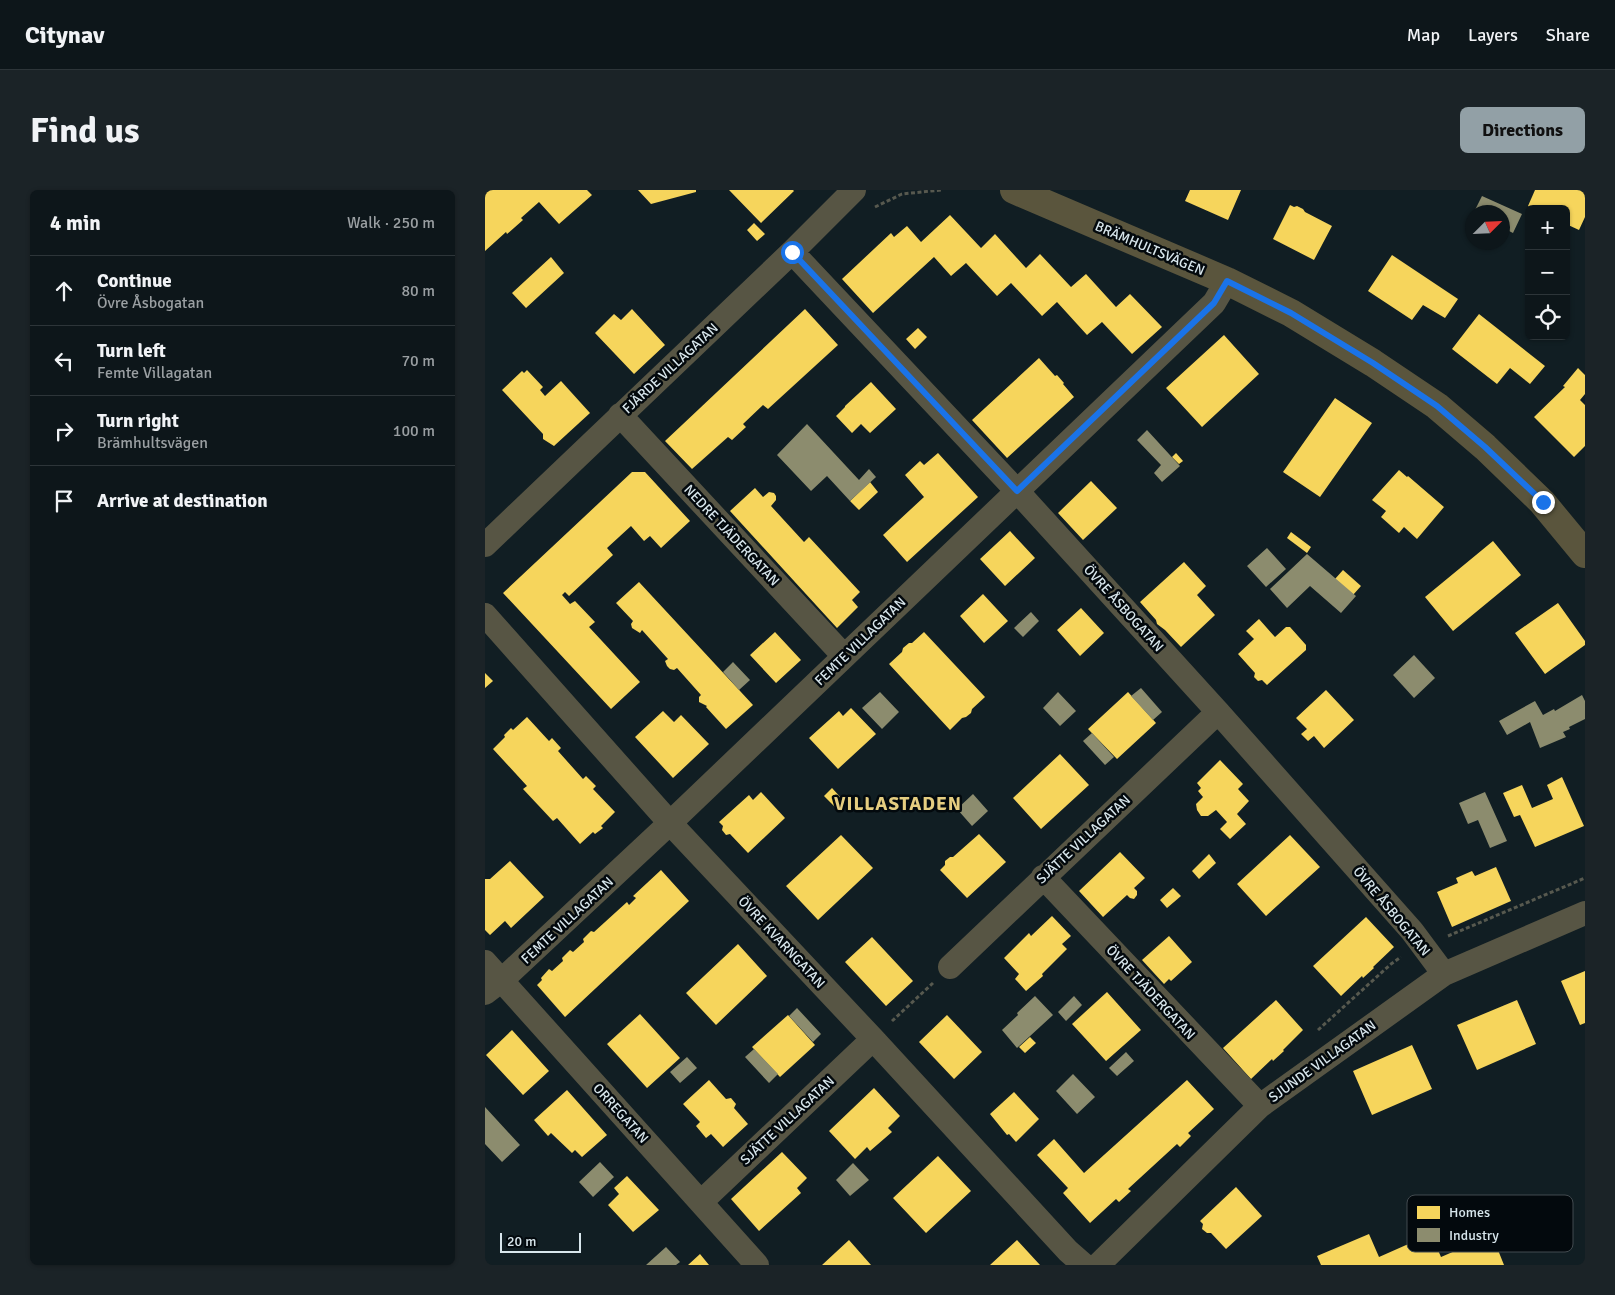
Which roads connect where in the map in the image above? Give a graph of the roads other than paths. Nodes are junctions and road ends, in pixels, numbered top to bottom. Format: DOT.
graph roads {
  1 [pos="854,190"];
  2 [pos="1014,190"];
  3 [pos="792,252"];
  4 [pos="1227,281"];
  5 [pos="620,415"];
  6 [pos="1017,491"];
  7 [pos="485,545"];
  8 [pos="1585,554"];
  9 [pos="485,615"];
  10 [pos="844,656"];
  11 [pos="1218,712"];
  12 [pos="670,824"];
  13 [pos="1043,877"];
  14 [pos="1585,914"];
  15 [pos="485,962"];
  16 [pos="950,967"];
  17 [pos="1444,974"];
  18 [pos="493,986"];
  19 [pos="873,1039"];
  20 [pos="1260,1106"];
  21 [pos="701,1202"];
  22 [pos="757,1265"];
  23 [pos="1084,1265"];
  24 [pos="1098,1265"];
  1 -- 3 [label="street, FJÄRDE VILLAGATAN"];
  2 -- 4 [label="street, BRÄMHULTSVÄGEN"];
  3 -- 5 [label="street, FJÄRDE VILLAGATAN"];
  3 -- 6 [label="street, ÖVRE ÅSBOGATAN"];
  4 -- 6 [label="street, FEMTE VILLAGATAN"];
  4 -- 8 [label="street, BRÄMHULTSVÄGEN"];
  5 -- 7 [label="street, FJÄRDE VILLAGATAN"];
  5 -- 10 [label="street, NEDRE TJÄDERGATAN"];
  6 -- 10 [label="street, FEMTE VILLAGATAN"];
  6 -- 11 [label="street, ÖVRE ÅSBOGATAN"];
  9 -- 12 [label="street, ÖVRE KVARNGATAN"];
  10 -- 12 [label="street, FEMTE VILLAGATAN"];
  11 -- 13 [label="street, SJÄTTE VILLAGATAN"];
  11 -- 17 [label="street, ÖVRE ÅSBOGATAN"];
  12 -- 18 [label="street, FEMTE VILLAGATAN"];
  12 -- 19 [label="street, ÖVRE KVARNGATAN"];
  13 -- 16 [label="street, SJÄTTE VILLAGATAN"];
  13 -- 20 [label="street, ÖVRE TJÄDERGATAN"];
  14 -- 17 [label="street, SJUNDE VILLAGATAN"];
  15 -- 18 [label="street, ORREGATAN"];
  17 -- 20 [label="street, SJUNDE VILLAGATAN"];
  18 -- 21 [label="street, ORREGATAN"];
  19 -- 21 [label="street, SJÄTTE VILLAGATAN"];
  19 -- 23 [label="street, ÖVRE KVARNGATAN"];
  20 -- 24 [label="street, SJUNDE VILLAGATAN"];
  21 -- 22 [label="street, ORREGATAN"];
}
